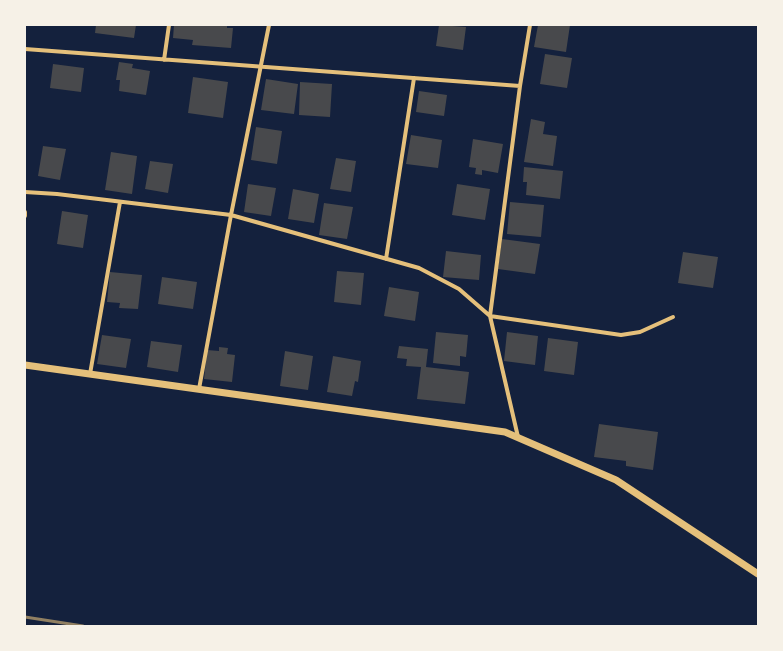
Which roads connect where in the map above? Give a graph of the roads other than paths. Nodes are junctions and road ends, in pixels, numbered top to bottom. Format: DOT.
graph roads {
  1 [pos="169,25"];
  2 [pos="269,25"];
  3 [pos="530,25"];
  4 [pos="25,49"];
  5 [pos="164,60"];
  6 [pos="260,67"];
  7 [pos="414,78"];
  8 [pos="520,86"];
  9 [pos="25,192"];
  10 [pos="120,202"];
  11 [pos="25,212"];
  12 [pos="231,215"];
  13 [pos="25,216"];
  14 [pos="386,259"];
  15 [pos="490,316"];
  16 [pos="674,317"];
  17 [pos="25,365"];
  18 [pos="90,374"];
  19 [pos="198,389"];
  20 [pos="519,438"];
  21 [pos="758,574"];
  1 -- 5 [label="street"];
  2 -- 6 [label="street"];
  3 -- 8 [label="street"];
  4 -- 5 [label="street"];
  5 -- 6 [label="street"];
  6 -- 7 [label="street"];
  6 -- 12 [label="street"];
  7 -- 8 [label="street"];
  7 -- 14 [label="street"];
  8 -- 15 [label="street"];
  9 -- 10 [label="street"];
  10 -- 12 [label="street"];
  10 -- 18 [label="street"];
  11 -- 13 [label="street"];
  12 -- 14 [label="street"];
  12 -- 19 [label="street"];
  14 -- 15 [label="street"];
  15 -- 16 [label="street"];
  15 -- 20 [label="street"];
  17 -- 18 [label="street"];
  18 -- 19 [label="street"];
  19 -- 20 [label="street"];
  20 -- 21 [label="street"];
}
